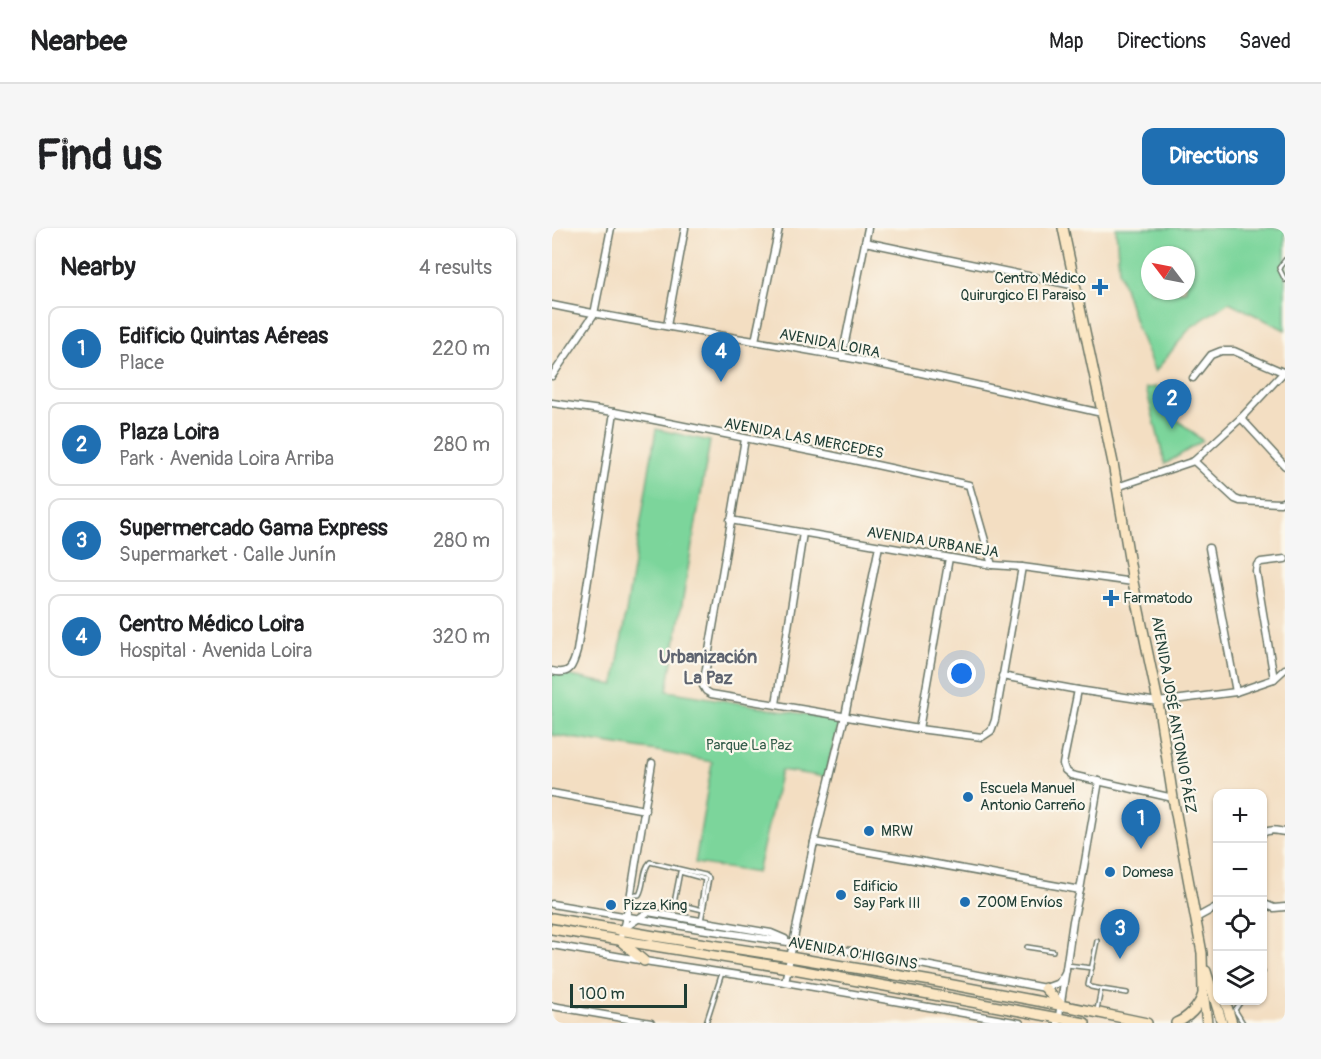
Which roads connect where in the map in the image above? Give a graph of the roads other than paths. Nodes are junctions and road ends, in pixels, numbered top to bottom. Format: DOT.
graph roads {
  1 [pos="611,228"];
  2 [pos="686,228"];
  3 [pos="779,228"];
  4 [pos="868,228"];
  5 [pos="1063,228"];
  6 [pos="865,242"];
  7 [pos="1285,260"];
  8 [pos="1285,280"];
  9 [pos="1076,286"];
  10 [pos="552,305"];
  11 [pos="594,314"];
  12 [pos="667,326"];
  13 [pos="753,342"];
  14 [pos="842,357"];
  15 [pos="1285,372"];
  16 [pos="552,376"];
  17 [pos="1192,378"];
  18 [pos="552,403"];
  19 [pos="614,412"];
  20 [pos="1102,413"];
  21 [pos="1241,418"];
  22 [pos="744,439"];
  23 [pos="1194,461"];
  24 [pos="1285,466"];
  25 [pos="1117,487"];
  26 [pos="1285,501"];
  27 [pos="730,520"];
  28 [pos="802,533"];
  29 [pos="879,546"];
  30 [pos="1209,548"];
  31 [pos="949,558"];
  32 [pos="1285,559"];
  33 [pos="992,565"];
  34 [pos="1022,567"];
  35 [pos="1133,582"];
  36 [pos="1285,669"];
  37 [pos="552,671"];
  38 [pos="1002,676"];
  39 [pos="1274,679"];
  40 [pos="1078,690"];
  41 [pos="1236,692"];
  42 [pos="1158,702"];
  43 [pos="776,704"];
  44 [pos="845,716"];
  45 [pos="919,729"];
  46 [pos="652,763"];
  47 [pos="1099,781"];
  48 [pos="552,793"];
  49 [pos="1173,798"];
  50 [pos="645,810"];
  51 [pos="1267,830"];
  52 [pos="1285,832"];
  53 [pos="814,842"];
  54 [pos="1080,890"];
  55 [pos="630,895"];
  56 [pos="552,904"];
  57 [pos="1267,905"];
  58 [pos="1285,907"];
  59 [pos="1213,909"];
  60 [pos="703,910"];
  61 [pos="626,917"];
  62 [pos="552,918"];
  63 [pos="1196,918"];
  64 [pos="637,919"];
  65 [pos="701,920"];
  66 [pos="552,929"];
  67 [pos="700,929"];
  68 [pos="622,930"];
  69 [pos="620,941"];
  70 [pos="1097,941"];
  71 [pos="793,943"];
  72 [pos="552,945"];
  73 [pos="1027,947"];
  74 [pos="1053,951"];
  75 [pos="790,957"];
  76 [pos="644,961"];
  77 [pos="1203,961"];
  78 [pos="789,968"];
  79 [pos="1067,968"];
  80 [pos="1092,968"];
  81 [pos="722,972"];
  82 [pos="1213,976"];
  83 [pos="785,982"];
  84 [pos="1045,988"];
  85 [pos="1101,988"];
  86 [pos="1203,992"];
  87 [pos="1127,993"];
  88 [pos="1061,1005"];
  89 [pos="1227,1005"];
  90 [pos="1238,1005"];
  91 [pos="552,1006"];
  92 [pos="1096,1012"];
  93 [pos="605,1014"];
  94 [pos="1056,1021"];
  95 [pos="603,1023"];
  96 [pos="651,1023"];
  97 [pos="706,1023"];
  98 [pos="1020,1023"];
  99 [pos="1084,1023"];
  100 [pos="1147,1023"];
  101 [pos="1176,1023"];
  102 [pos="1207,1023"];
  103 [pos="1222,1023"];
  104 [pos="1232,1023"];
  105 [pos="1243,1023"];
  1 -- 11 [label="street"];
  2 -- 12 [label="street"];
  3 -- 13 [label="street"];
  4 -- 6 [label="street"];
  5 -- 9 [label="main road, AVENIDA JOSÉ ANTONIO PÁEZ"];
  6 -- 9 [label="street"];
  6 -- 14 [label="street"];
  7 -- 8 [label="lane"];
  9 -- 20 [label="main road, AVENIDA JOSÉ ANTONIO PÁEZ"];
  10 -- 11 [label="street, AVENIDA LOIRA"];
  11 -- 12 [label="street, AVENIDA LOIRA"];
  11 -- 16 [label="street"];
  12 -- 13 [label="street, AVENIDA LOIRA"];
  13 -- 14 [label="street, AVENIDA LOIRA"];
  14 -- 20 [label="street, AVENIDA LOIRA"];
  15 -- 17 [label="street"];
  15 -- 21 [label="street"];
  18 -- 19 [label="street, AVENIDA LAS MERCEDES"];
  19 -- 22 [label="street, AVENIDA LAS MERCEDES"];
  19 -- 37 [label="street"];
  20 -- 25 [label="main road, AVENIDA JOSÉ ANTONIO PÁEZ"];
  21 -- 23 [label="street"];
  21 -- 24 [label="street"];
  22 -- 27 [label="street"];
  22 -- 33 [label="street, AVENIDA LAS MERCEDES"];
  23 -- 25 [label="street"];
  23 -- 26 [label="street"];
  25 -- 35 [label="main road, AVENIDA JOSÉ ANTONIO PÁEZ"];
  27 -- 28 [label="street, AVENIDA URBANEJA"];
  27 -- 43 [label="street"];
  28 -- 29 [label="street, AVENIDA URBANEJA"];
  28 -- 43 [label="street"];
  29 -- 31 [label="street, AVENIDA URBANEJA"];
  29 -- 44 [label="street"];
  30 -- 41 [label="street"];
  31 -- 33 [label="street, AVENIDA URBANEJA"];
  31 -- 45 [label="street"];
  32 -- 39 [label="street"];
  33 -- 34 [label="street, AVENIDA URBANEJA"];
  34 -- 35 [label="street, AVENIDA URBANEJA"];
  34 -- 38 [label="street"];
  35 -- 42 [label="main road, AVENIDA JOSÉ ANTONIO PÁEZ"];
  36 -- 39 [label="street"];
  38 -- 40 [label="street"];
  38 -- 45 [label="street"];
  39 -- 41 [label="street"];
  40 -- 42 [label="street"];
  40 -- 47 [label="street"];
  41 -- 42 [label="street"];
  42 -- 49 [label="main road, AVENIDA JOSÉ ANTONIO PÁEZ"];
  43 -- 44 [label="street"];
  44 -- 45 [label="street"];
  44 -- 53 [label="street"];
  46 -- 50 [label="street"];
  47 -- 49 [label="street"];
  47 -- 54 [label="street"];
  48 -- 50 [label="street"];
  49 -- 63 [label="main road, AVENIDA JOSÉ ANTONIO PÁEZ"];
  50 -- 55 [label="street"];
  51 -- 52 [label="street"];
  53 -- 54 [label="street"];
  53 -- 71 [label="street"];
  54 -- 79 [label="street"];
  55 -- 60 [label="lane"];
  55 -- 61 [label="street"];
  56 -- 61 [label="street, AVENIDA O'HIGGINS"];
  57 -- 58 [label="street"];
  59 -- 63 [label="street"];
  60 -- 60 [label="lane"];
  60 -- 65 [label="lane"];
  61 -- 64 [label="street, AVENIDA O'HIGGINS"];
  61 -- 68 [label="street"];
  62 -- 68 [label="main road, AVENIDA O'HIGGINS"];
  63 -- 77 [label="main road, AVENIDA JOSÉ ANTONIO PÁEZ"];
  64 -- 65 [label="street"];
  64 -- 67 [label="street, AVENIDA O'HIGGINS"];
  64 -- 68 [label="street"];
  65 -- 67 [label="lane"];
  65 -- 71 [label="street"];
  66 -- 69 [label="main road, AVENIDA O'HIGGINS"];
  67 -- 71 [label="street, AVENIDA O'HIGGINS"];
  68 -- 69 [label="street"];
  68 -- 75 [label="main road, AVENIDA O'HIGGINS"];
  69 -- 76 [label="main road"];
  69 -- 78 [label="main road, AVENIDA O'HIGGINS"];
  70 -- 80 [label="lane"];
  71 -- 75 [label="street"];
  71 -- 84 [label="street, AVENIDA O'HIGGINS"];
  72 -- 76 [label="street"];
  73 -- 74 [label="lane"];
  75 -- 78 [label="street"];
  75 -- 88 [label="main road, AVENIDA O'HIGGINS"];
  76 -- 81 [label="street"];
  77 -- 82 [label="main road"];
  77 -- 86 [label="main road, AVENIDA JOSÉ ANTONIO PÁEZ"];
  77 -- 103 [label="main road, AVENIDA JOSÉ ANTONIO PÁEZ"];
  78 -- 83 [label="street"];
  78 -- 94 [label="main road, AVENIDA O'HIGGINS"];
  79 -- 80 [label="lane"];
  79 -- 84 [label="street"];
  79 -- 88 [label="street"];
  80 -- 85 [label="lane"];
  81 -- 83 [label="street"];
  81 -- 97 [label="lane"];
  83 -- 98 [label="street"];
  84 -- 88 [label="main road"];
  85 -- 87 [label="lane"];
  85 -- 92 [label="lane"];
  86 -- 101 [label="main road"];
  86 -- 102 [label="main road, AVENIDA JOSÉ ANTONIO PÁEZ"];
  88 -- 92 [label="main road, AVENIDA O'HIGGINS"];
  88 -- 94 [label="street"];
  89 -- 104 [label="main road"];
  90 -- 105 [label="lane"];
  91 -- 93 [label="street"];
  92 -- 100 [label="main road, AVENIDA O'HIGGINS"];
  93 -- 95 [label="street"];
  93 -- 96 [label="street"];
  94 -- 99 [label="main road, AVENIDA O'HIGGINS"];
}
